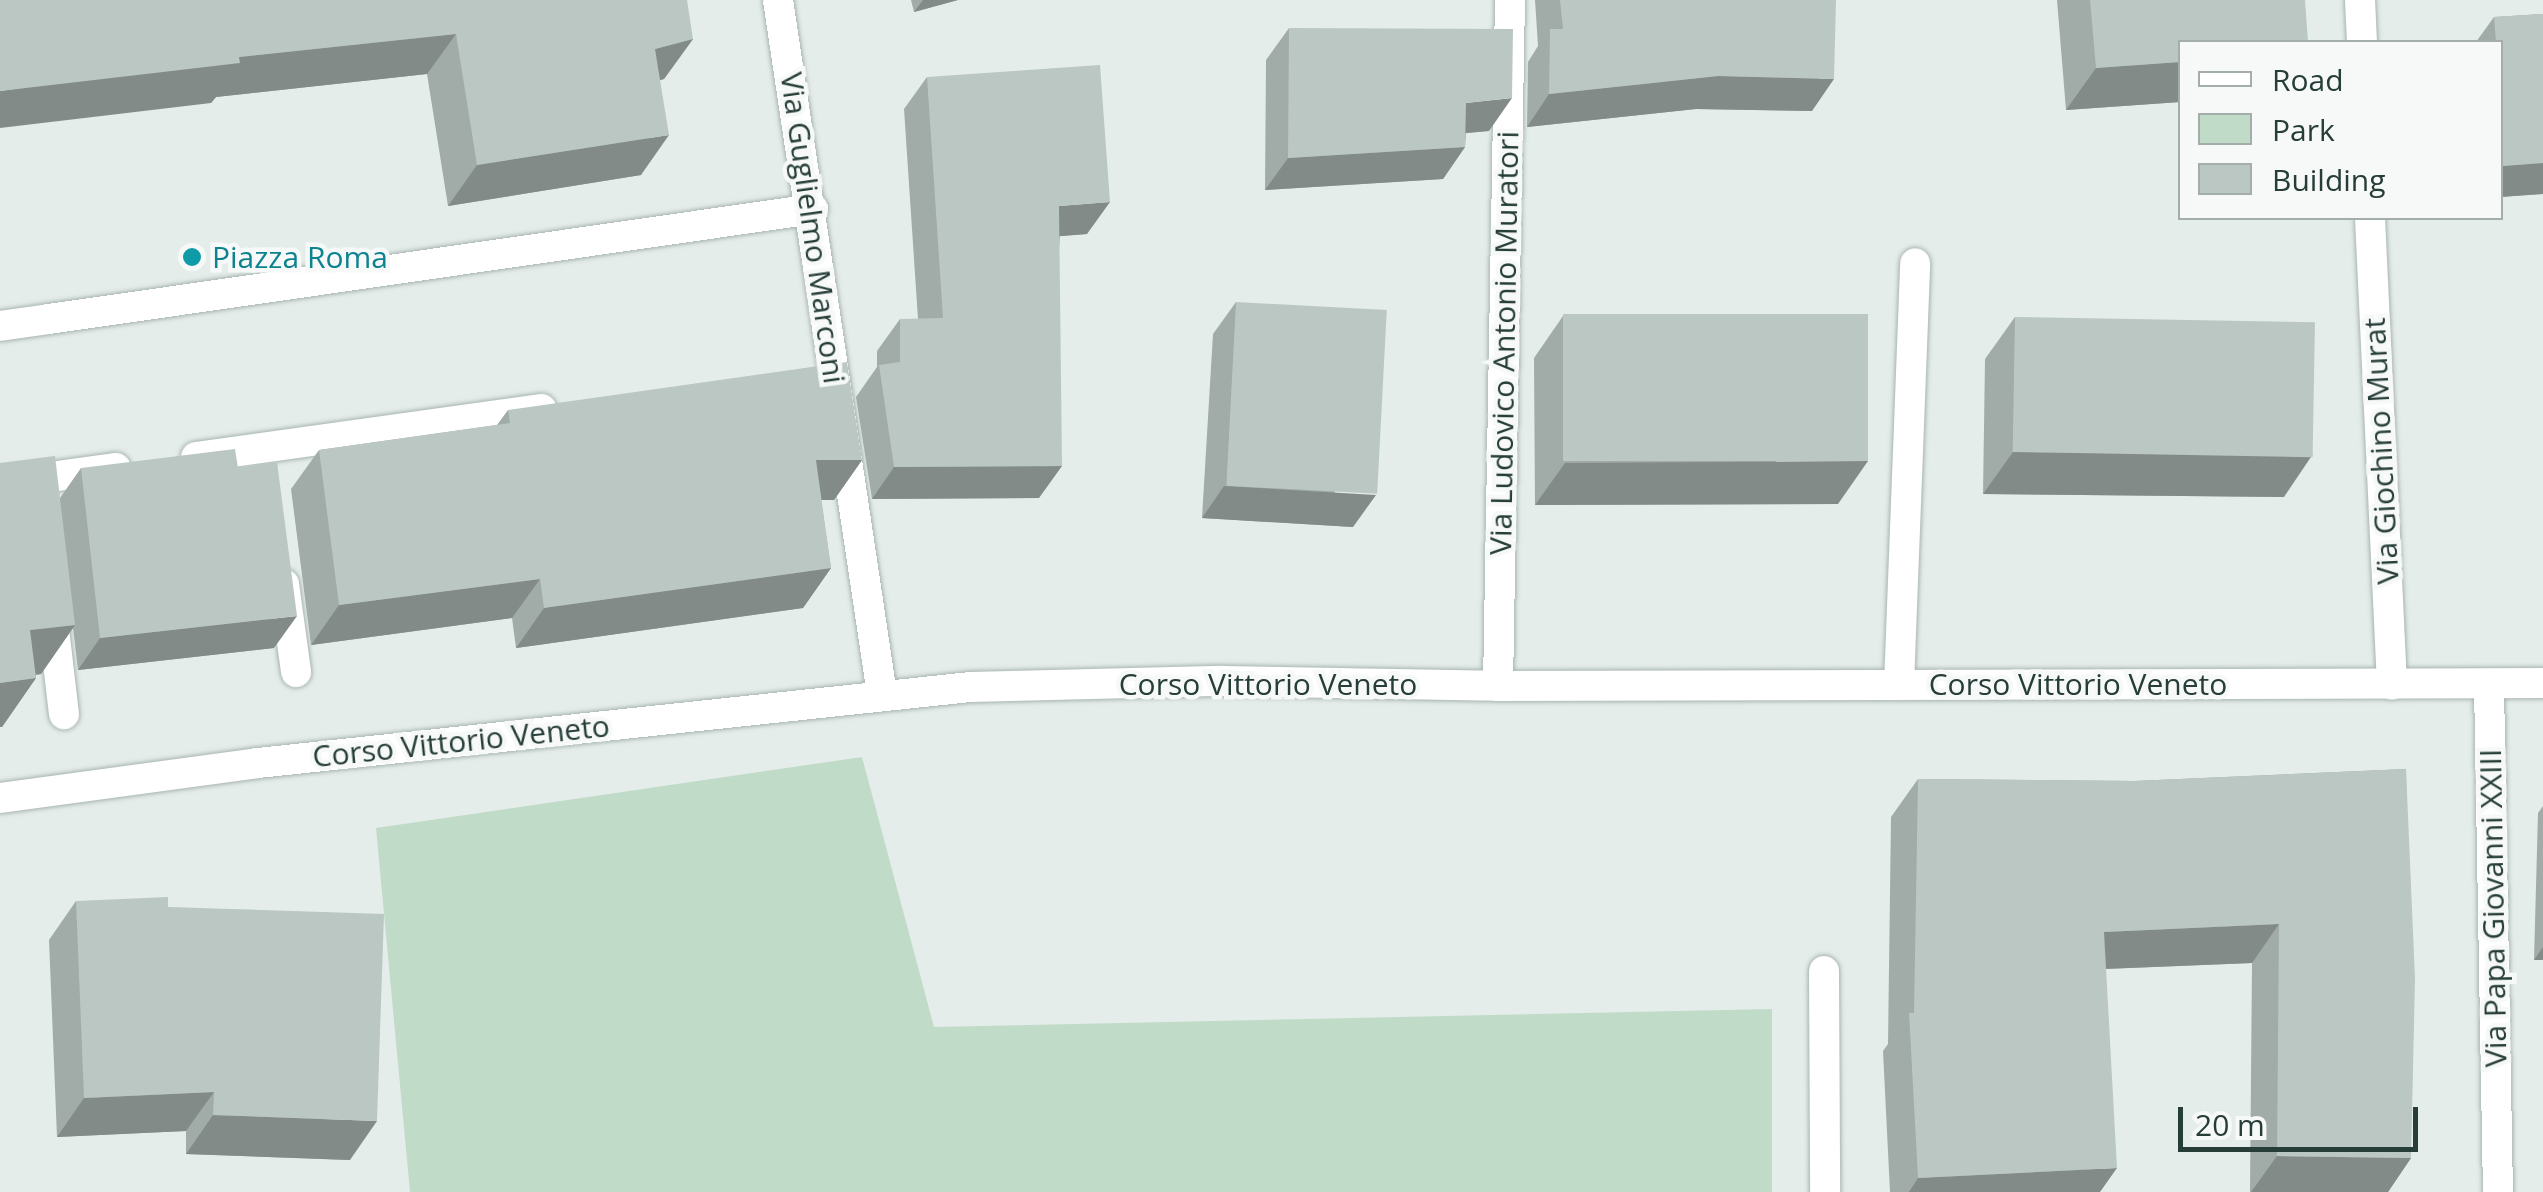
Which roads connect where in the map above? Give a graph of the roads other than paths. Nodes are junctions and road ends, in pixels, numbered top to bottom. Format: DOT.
graph roads {
  1 [pos="778,0"];
  2 [pos="1510,0"];
  3 [pos="2360,0"];
  4 [pos="2362,40"];
  5 [pos="813,209"];
  6 [pos="2370,220"];
  7 [pos="1915,263"];
  8 [pos="0,326"];
  9 [pos="834,368"];
  10 [pos="798,373"];
  11 [pos="573,404"];
  12 [pos="267,447"];
  13 [pos="0,484"];
  14 [pos="272,484"];
  15 [pos="282,560"];
  16 [pos="48,577"];
  17 [pos="296,672"];
  18 [pos="2543,682"];
  19 [pos="2392,684"];
  20 [pos="2489,684"];
  21 [pos="1899,685"];
  22 [pos="1498,686"];
  23 [pos="882,694"];
  24 [pos="64,714"];
  25 [pos="0,798"];
  26 [pos="1824,971"];
  27 [pos="1825,1192"];
  28 [pos="2498,1192"];
  1 -- 5 [label="street, Via Guglielmo Marconi"];
  2 -- 22 [label="street, Via Ludovico Antonio Muratori"];
  3 -- 4 [label="street"];
  5 -- 8 [label="street"];
  5 -- 9 [label="street, Via Guglielmo Marconi"];
  6 -- 19 [label="street, Via Giochino Murat"];
  7 -- 21 [label="street"];
  9 -- 10 [label="street"];
  9 -- 23 [label="street, Via Guglielmo Marconi"];
  11 -- 12 [label="street"];
  12 -- 13 [label="street"];
  12 -- 14 [label="street"];
  15 -- 17 [label="street"];
  16 -- 24 [label="street"];
  18 -- 20 [label="street, Corso Vittorio Veneto"];
  19 -- 20 [label="street, Corso Vittorio Veneto"];
  19 -- 21 [label="street, Corso Vittorio Veneto"];
  20 -- 28 [label="street, Via Papa Giovanni XXIII"];
  21 -- 22 [label="street, Corso Vittorio Veneto"];
  22 -- 23 [label="street, Corso Vittorio Veneto"];
  23 -- 25 [label="street, Corso Vittorio Veneto"];
  26 -- 27 [label="street"];
}
